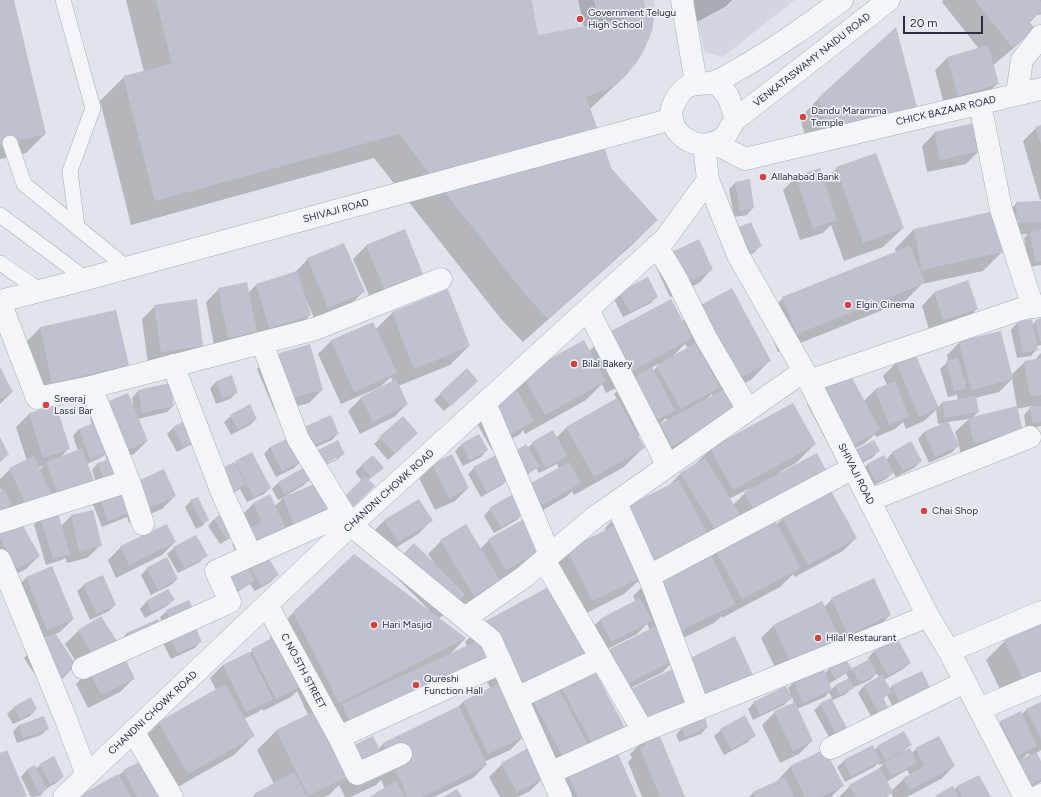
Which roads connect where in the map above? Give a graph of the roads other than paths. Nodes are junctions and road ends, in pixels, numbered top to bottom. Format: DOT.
graph roads {
  1 [pos="63,0"];
  2 [pos="682,0"];
  3 [pos="842,0"];
  4 [pos="889,0"];
  5 [pos="1041,36"];
  6 [pos="706,83"];
  7 [pos="1041,89"];
  8 [pos="1017,94"];
  9 [pos="980,104"];
  10 [pos="672,119"];
  11 [pos="736,119"];
  12 [pos="10,142"];
  13 [pos="709,144"];
  14 [pos="708,180"];
  15 [pos="0,215"];
  16 [pos="77,227"];
  17 [pos="657,246"];
  18 [pos="0,263"];
  19 [pos="127,268"];
  20 [pos="86,279"];
  21 [pos="441,279"];
  22 [pos="40,290"];
  23 [pos="0,301"];
  24 [pos="1037,307"];
  25 [pos="588,310"];
  26 [pos="262,343"];
  27 [pos="173,365"];
  28 [pos="807,376"];
  29 [pos="91,386"];
  30 [pos="485,403"];
  31 [pos="748,410"];
  32 [pos="1030,437"];
  33 [pos="668,466"];
  34 [pos="853,468"];
  35 [pos="129,482"];
  36 [pos="870,500"];
  37 [pos="616,502"];
  38 [pos="348,519"];
  39 [pos="0,522"];
  40 [pos="143,524"];
  41 [pos="251,555"];
  42 [pos="547,558"];
  43 [pos="0,560"];
  44 [pos="650,576"];
  45 [pos="267,605"];
  46 [pos="1041,612"];
  47 [pos="928,616"];
  48 [pos="464,618"];
  49 [pos="949,651"];
  50 [pos="601,658"];
  51 [pos="501,663"];
  52 [pos="83,668"];
  53 [pos="965,682"];
  54 [pos="1041,683"];
  55 [pos="517,698"];
  56 [pos="699,709"];
  57 [pos="978,709"];
  58 [pos="134,731"];
  59 [pos="643,731"];
  60 [pos="339,737"];
  61 [pos="831,748"];
  62 [pos="401,754"];
  63 [pos="550,773"];
  64 [pos="88,775"];
  65 [pos="1041,795"];
  66 [pos="64,797"];
  67 [pos="172,797"];
  68 [pos="561,797"];
  69 [pos="1024,797"];
  70 [pos="1037,797"];
  1 -- 16 [label="lane"];
  2 -- 6 [label="street"];
  3 -- 6 [label="street"];
  4 -- 11 [label="street, VENKATASWAMY NAIDU ROAD"];
  5 -- 8 [label="street"];
  6 -- 10 [label="street"];
  6 -- 11 [label="street"];
  7 -- 8 [label="street, CHICK BAZAAR ROAD"];
  8 -- 9 [label="street, CHICK BAZAAR ROAD"];
  9 -- 13 [label="street, CHICK BAZAAR ROAD"];
  9 -- 24 [label="street"];
  10 -- 13 [label="street"];
  10 -- 19 [label="street, SHIVAJI ROAD"];
  11 -- 13 [label="street"];
  12 -- 16 [label="lane"];
  13 -- 14 [label="street, SHIVAJI ROAD"];
  14 -- 17 [label="street, CHANDNI CHOWK ROAD"];
  14 -- 28 [label="street, SHIVAJI ROAD"];
  15 -- 20 [label="lane"];
  16 -- 19 [label="lane"];
  17 -- 25 [label="street, CHANDNI CHOWK ROAD"];
  17 -- 31 [label="street"];
  18 -- 22 [label="lane"];
  19 -- 20 [label="street, SHIVAJI ROAD"];
  20 -- 22 [label="street, SHIVAJI ROAD"];
  21 -- 26 [label="street"];
  22 -- 23 [label="street, SHIVAJI ROAD"];
  23 -- 29 [label="street"];
  24 -- 28 [label="street"];
  25 -- 30 [label="street, CHANDNI CHOWK ROAD"];
  25 -- 33 [label="street"];
  26 -- 27 [label="street"];
  26 -- 38 [label="street"];
  27 -- 29 [label="street"];
  27 -- 41 [label="street"];
  28 -- 31 [label="street"];
  28 -- 34 [label="street, SHIVAJI ROAD"];
  29 -- 35 [label="street"];
  30 -- 38 [label="street, CHANDNI CHOWK ROAD"];
  30 -- 42 [label="street"];
  31 -- 33 [label="street"];
  32 -- 36 [label="street"];
  33 -- 37 [label="street"];
  34 -- 36 [label="street, SHIVAJI ROAD"];
  34 -- 44 [label="street"];
  35 -- 39 [label="street"];
  35 -- 40 [label="street"];
  36 -- 47 [label="street, SHIVAJI ROAD"];
  37 -- 42 [label="street"];
  37 -- 44 [label="street"];
  38 -- 41 [label="street"];
  38 -- 45 [label="street, CHANDNI CHOWK ROAD"];
  38 -- 48 [label="street"];
  41 -- 52 [label="street"];
  42 -- 48 [label="street"];
  42 -- 50 [label="street"];
  43 -- 64 [label="street"];
  44 -- 56 [label="street"];
  45 -- 58 [label="street, CHANDNI CHOWK ROAD"];
  45 -- 60 [label="street, C NO.5TH STREET"];
  46 -- 49 [label="street"];
  47 -- 49 [label="street, SHIVAJI ROAD"];
  47 -- 56 [label="street"];
  48 -- 51 [label="street"];
  49 -- 53 [label="street, SHIVAJI ROAD"];
  50 -- 55 [label="street"];
  50 -- 59 [label="street"];
  51 -- 55 [label="street"];
  51 -- 60 [label="street"];
  53 -- 57 [label="street, SHIVAJI ROAD"];
  53 -- 61 [label="street"];
  54 -- 57 [label="street"];
  55 -- 63 [label="street"];
  56 -- 59 [label="street"];
  57 -- 69 [label="street, SHIVAJI ROAD"];
  58 -- 64 [label="street, CHANDNI CHOWK ROAD"];
  58 -- 67 [label="street"];
  59 -- 63 [label="street"];
  60 -- 62 [label="street, C NO.5TH STREET"];
  63 -- 68 [label="street"];
  64 -- 66 [label="street, CHANDNI CHOWK ROAD"];
  65 -- 70 [label="street"];
}
